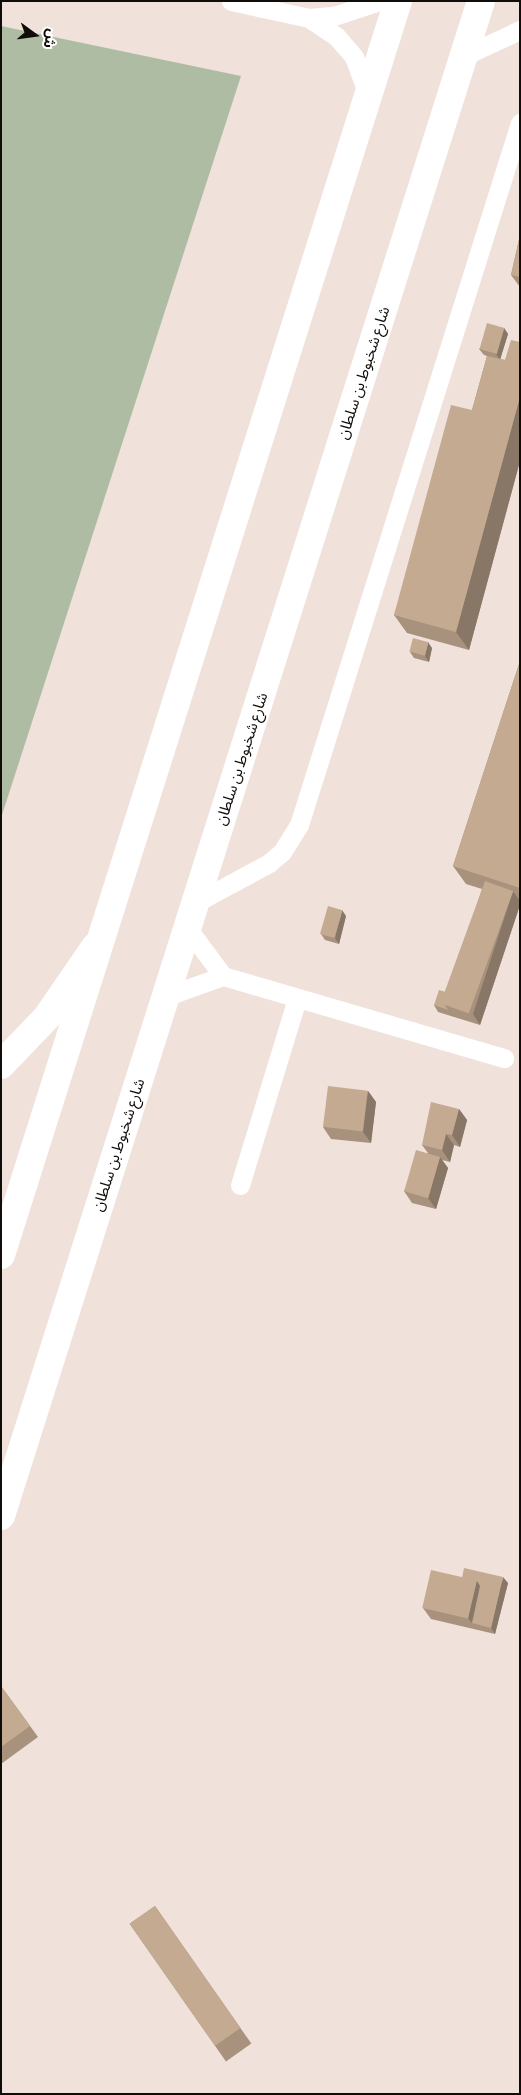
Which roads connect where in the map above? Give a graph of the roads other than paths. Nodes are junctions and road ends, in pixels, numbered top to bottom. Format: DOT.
graph roads {
  1 [pos="230,1"];
  2 [pos="380,1"];
  3 [pos="398,1"];
  4 [pos="481,1"];
  5 [pos="309,18"];
  6 [pos="520,30"];
  7 [pos="464,56"];
  8 [pos="368,96"];
  9 [pos="520,123"];
  10 [pos="196,902"];
  11 [pos="188,929"];
  12 [pos="100,940"];
  13 [pos="223,976"];
  14 [pos="167,996"];
  15 [pos="297,998"];
  16 [pos="504,1058"];
  17 [pos="1,1066"];
  18 [pos="240,1185"];
  19 [pos="1,1255"];
  20 [pos="1,1516"];
  1 -- 5 [label="lane"];
  2 -- 5 [label="lane"];
  3 -- 8 [label="main road"];
  4 -- 7 [label="main road, شارع شخبوط بن سلطان"];
  5 -- 8 [label="lane"];
  6 -- 7 [label="lane"];
  7 -- 10 [label="main road, شارع شخبوط بن سلطان"];
  8 -- 12 [label="main road"];
  9 -- 10 [label="lane"];
  10 -- 11 [label="main road, شارع شخبوط بن سلطان"];
  11 -- 13 [label="lane"];
  11 -- 14 [label="main road, شارع شخبوط بن سلطان"];
  12 -- 17 [label="main road"];
  12 -- 19 [label="main road"];
  13 -- 14 [label="lane"];
  13 -- 15 [label="lane"];
  14 -- 20 [label="main road, شارع شخبوط بن سلطان"];
  15 -- 16 [label="lane"];
  15 -- 18 [label="lane"];
}
